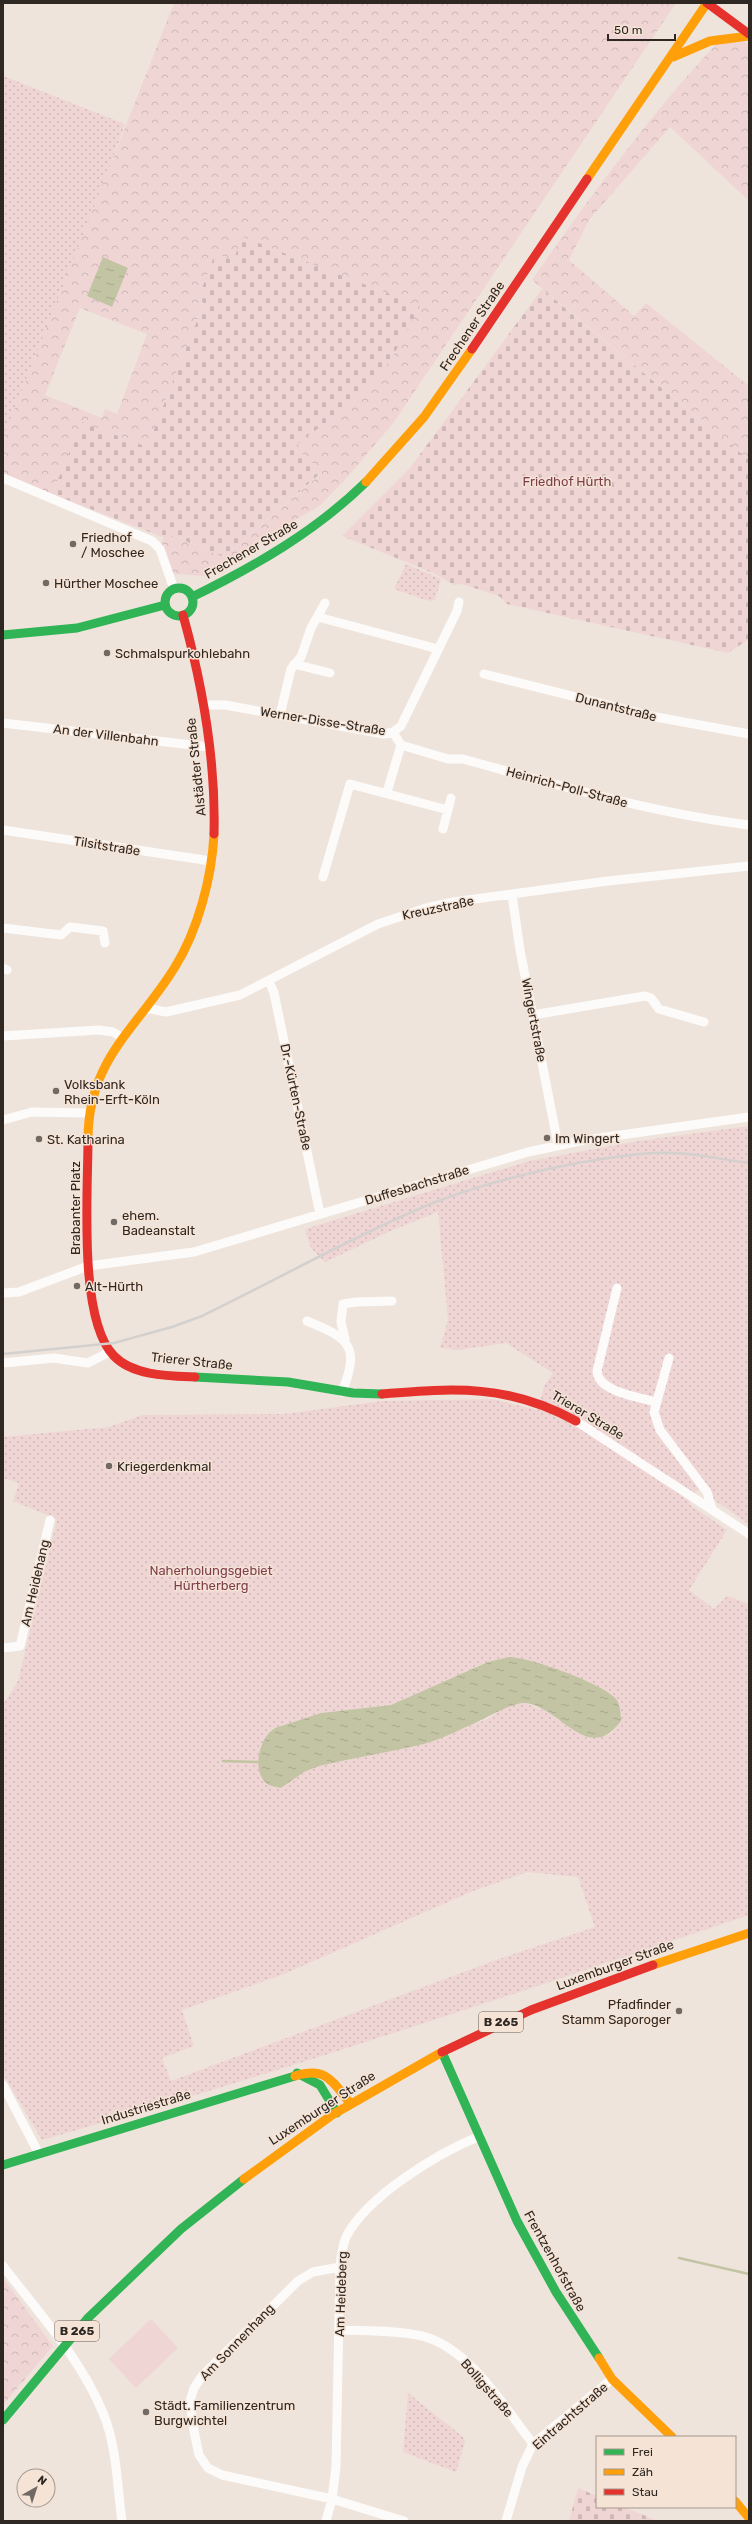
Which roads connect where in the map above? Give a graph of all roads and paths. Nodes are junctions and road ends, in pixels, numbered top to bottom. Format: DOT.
graph roads {
  1 [pos="707,3"];
  2 [pos="749,35"];
  3 [pos="672,58"];
  4 [pos="3,478"];
  5 [pos="174,589"];
  6 [pos="192,597"];
  7 [pos="459,602"];
  8 [pos="325,604"];
  9 [pos="165,605"];
  10 [pos="183,615"];
  11 [pos="318,617"];
  12 [pos="3,635"];
  13 [pos="438,649"];
  14 [pos="294,664"];
  15 [pos="330,673"];
  16 [pos="484,674"];
  17 [pos="203,705"];
  18 [pos="280,715"];
  19 [pos="3,723"];
  20 [pos="393,732"];
  21 [pos="749,734"];
  22 [pos="401,745"];
  23 [pos="209,747"];
  24 [pos="387,792"];
  25 [pos="451,798"];
  26 [pos="448,810"];
  27 [pos="749,825"];
  28 [pos="443,829"];
  29 [pos="3,830"];
  30 [pos="210,861"];
  31 [pos="749,866"];
  32 [pos="323,877"];
  33 [pos="512,895"];
  34 [pos="3,928"];
  35 [pos="105,943"];
  36 [pos="269,981"];
  37 [pos="146,1008"];
  38 [pos="533,1015"];
  39 [pos="704,1022"];
  40 [pos="3,1036"];
  41 [pos="123,1038"];
  42 [pos="88,1113"];
  43 [pos="749,1117"];
  44 [pos="3,1120"];
  45 [pos="558,1145"];
  46 [pos="320,1214"];
  47 [pos="88,1266"];
  48 [pos="617,1288"];
  49 [pos="3,1293"];
  50 [pos="392,1302"];
  51 [pos="307,1321"];
  52 [pos="345,1339"];
  53 [pos="110,1352"];
  54 [pos="669,1358"];
  55 [pos="3,1363"];
  56 [pos="342,1392"];
  57 [pos="656,1402"];
  58 [pos="576,1421"];
  59 [pos="712,1509"];
  60 [pos="50,1520"];
  61 [pos="749,1534"];
  62 [pos="3,1648"];
  63 [pos="749,1934"];
  64 [pos="442,2052"];
  65 [pos="296,2073"];
  66 [pos="3,2086"];
  67 [pos="350,2103"];
  68 [pos="337,2113"];
  69 [pos="480,2136"];
  70 [pos="40,2154"];
  71 [pos="3,2165"];
  72 [pos="3,2266"];
  73 [pos="340,2267"];
  74 [pos="340,2330"];
  75 [pos="612,2379"];
  76 [pos="3,2420"];
  77 [pos="671,2436"];
  78 [pos="533,2444"];
  79 [pos="332,2499"];
  80 [pos="736,2502"];
  81 [pos="749,2518"];
  82 [pos="122,2521"];
  83 [pos="326,2521"];
  84 [pos="404,2521"];
  85 [pos="506,2521"];
  1 -- 2 [label="main road"];
  1 -- 3 [label="main road, Frechener Straße"];
  2 -- 3 [label="main road"];
  3 -- 6 [label="main road, Frechener Straße"];
  4 -- 5 [label="street"];
  5 -- 6 [label="main road"];
  5 -- 9 [label="main road"];
  6 -- 10 [label="main road"];
  7 -- 13 [label="street, Werner-Disse-Straße"];
  8 -- 11 [label="street"];
  9 -- 10 [label="main road"];
  9 -- 12 [label="main road"];
  10 -- 17 [label="main road, Alstädter Straße"];
  11 -- 13 [label="street"];
  11 -- 14 [label="street"];
  13 -- 20 [label="street, Werner-Disse-Straße"];
  14 -- 15 [label="street"];
  14 -- 18 [label="street"];
  16 -- 21 [label="street, Dunantstraße"];
  17 -- 18 [label="street, Werner-Disse-Straße"];
  17 -- 23 [label="main road, Alstädter Straße"];
  18 -- 20 [label="street, Werner-Disse-Straße"];
  19 -- 23 [label="street, An der Villenbahn"];
  20 -- 22 [label="street"];
  22 -- 24 [label="street"];
  22 -- 27 [label="street, Heinrich-Poll-Straße"];
  23 -- 30 [label="main road, Alstädter Straße"];
  24 -- 26 [label="street"];
  24 -- 32 [label="street"];
  25 -- 26 [label="street"];
  26 -- 28 [label="street"];
  29 -- 30 [label="street, Tilsitstraße"];
  30 -- 37 [label="main road, Alstädter Straße"];
  31 -- 33 [label="street, Kreuzstraße"];
  33 -- 36 [label="street, Kreuzstraße"];
  33 -- 38 [label="street, Wingertstraße"];
  34 -- 35 [label="street"];
  36 -- 37 [label="street, Kreuzstraße"];
  36 -- 46 [label="street, Dr.-Kürten-Straße"];
  37 -- 41 [label="main road, Alstädter Straße"];
  38 -- 39 [label="street"];
  38 -- 45 [label="street, Wingertstraße"];
  40 -- 41 [label="street"];
  41 -- 42 [label="main road, Brabanter Platz"];
  42 -- 44 [label="street"];
  42 -- 47 [label="main road, Brabanter Platz"];
  43 -- 45 [label="street, Duffesbachstraße"];
  45 -- 46 [label="street, Duffesbachstraße"];
  46 -- 47 [label="street, Duffesbachstraße"];
  47 -- 49 [label="street, Duffesbachstraße"];
  47 -- 53 [label="main road, Trierer Straße"];
  48 -- 57 [label="street"];
  50 -- 52 [label="street"];
  51 -- 52 [label="street"];
  52 -- 56 [label="street"];
  53 -- 55 [label="street"];
  53 -- 56 [label="main road, Trierer Straße"];
  54 -- 57 [label="street"];
  56 -- 58 [label="main road, Trierer Straße"];
  57 -- 59 [label="street"];
  58 -- 59 [label="street, Trierer Straße"];
  59 -- 61 [label="street, Trierer Straße"];
  60 -- 62 [label="street, Am Heidehang"];
  63 -- 64 [label="main road, Luxemburger Straße / B 265"];
  64 -- 67 [label="main road, Luxemburger Straße / B 265"];
  64 -- 69 [label="main road, Frentzenhofstraße"];
  65 -- 67 [label="main road, Industriestraße"];
  65 -- 68 [label="main road"];
  65 -- 70 [label="main road, Industriestraße"];
  66 -- 70 [label="street"];
  67 -- 68 [label="main road, Luxemburger Straße / B 265"];
  68 -- 76 [label="main road, Luxemburger Straße / B 265"];
  69 -- 73 [label="street, Am Heideberg"];
  69 -- 75 [label="main road, Frentzenhofstraße"];
  70 -- 71 [label="main road, Industriestraße"];
  72 -- 82 [label="street"];
  73 -- 74 [label="street, Am Heideberg"];
  73 -- 79 [label="street, Am Sonnenhang"];
  74 -- 78 [label="street, Bolligstraße"];
  74 -- 79 [label="street, Am Heideberg"];
  75 -- 77 [label="main road, Frentzenhofstraße"];
  75 -- 78 [label="street, Eintrachtstraße"];
  78 -- 85 [label="street, Eintrachtstraße"];
  79 -- 83 [label="street, Am Heideberg"];
  79 -- 84 [label="street, Am Sonnenhang"];
  80 -- 81 [label="main road"];
}
